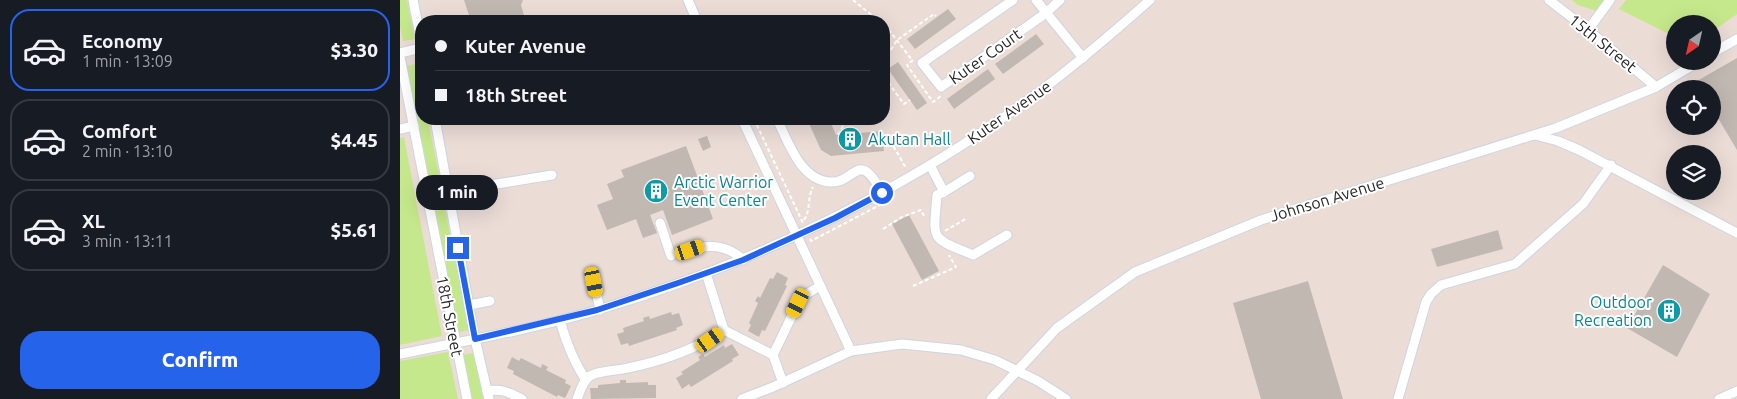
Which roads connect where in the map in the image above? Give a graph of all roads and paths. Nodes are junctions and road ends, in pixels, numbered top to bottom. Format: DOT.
graph roads {
  1 [pos="413,0"];
  2 [pos="688,0"];
  3 [pos="853,0"];
  4 [pos="1013,0"];
  5 [pos="1036,0"];
  6 [pos="1060,0"];
  7 [pos="1150,0"];
  8 [pos="1549,0"];
  9 [pos="1610,0"];
  10 [pos="1046,13"];
  11 [pos="416,15"];
  12 [pos="695,15"];
  13 [pos="872,15"];
  14 [pos="936,16"];
  15 [pos="1588,30"];
  16 [pos="890,32"];
  17 [pos="1737,38"];
  18 [pos="897,40"];
  19 [pos="1721,48"];
  20 [pos="415,49"];
  21 [pos="890,51"];
  22 [pos="400,53"];
  23 [pos="920,56"];
  24 [pos="400,57"];
  25 [pos="1083,58"];
  26 [pos="912,61"];
  27 [pos="1685,70"];
  28 [pos="890,85"];
  29 [pos="1656,88"];
  30 [pos="941,96"];
  31 [pos="910,100"];
  32 [pos="436,125"];
  33 [pos="745,125"];
  34 [pos="757,125"];
  35 [pos="781,125"];
  36 [pos="844,125"];
  37 [pos="414,126"];
  38 [pos="400,129"];
  39 [pos="838,135"];
  40 [pos="1534,135"];
  41 [pos="883,142"];
  42 [pos="930,165"];
  43 [pos="1611,165"];
  44 [pos="908,170"];
  45 [pos="552,174"];
  46 [pos="970,176"];
  47 [pos="818,179"];
  48 [pos="448,192"];
  49 [pos="944,192"];
  50 [pos="882,193"];
  51 [pos="428,198"];
  52 [pos="802,222"];
  53 [pos="809,222"];
  54 [pos="660,223"];
  55 [pos="1737,233"];
  56 [pos="1007,235"];
  57 [pos="796,236"];
  58 [pos="690,250"];
  59 [pos="947,251"];
  60 [pos="671,256"];
  61 [pos="743,260"];
  62 [pos="706,273"];
  63 [pos="594,282"];
  64 [pos="820,286"];
  65 [pos="913,286"];
  66 [pos="490,302"];
  67 [pos="469,305"];
  68 [pos="600,310"];
  69 [pos="560,320"];
  70 [pos="724,330"];
  71 [pos="475,339"];
  72 [pos="455,344"];
  73 [pos="851,351"];
  74 [pos="400,354"];
  75 [pos="773,355"];
  76 [pos="1018,371"];
  77 [pos="586,380"];
  78 [pos="783,383"];
  79 [pos="1737,391"];
  80 [pos="488,395"];
  81 [pos="466,399"];
  82 [pos="522,399"];
  83 [pos="577,399"];
  84 [pos="742,399"];
  85 [pos="992,399"];
  86 [pos="1066,399"];
  87 [pos="1398,399"];
  88 [pos="1719,399"];
  1 -- 11 [label="street"];
  2 -- 12 [label="street"];
  3 -- 13 [label="path"];
  4 -- 10 [label="street, Kuter Court"];
  5 -- 10 [label="street"];
  6 -- 10 [label="street, Kuter Court"];
  7 -- 25 [label="street, Kuter Avenue"];
  8 -- 15 [label="street, 15th Street"];
  9 -- 15 [label="street"];
  10 -- 25 [label="street"];
  14 -- 18 [label="path"];
  15 -- 29 [label="street, 15th Street"];
  16 -- 18 [label="path"];
  17 -- 19 [label="street"];
  18 -- 21 [label="path"];
  18 -- 26 [label="path"];
  20 -- 22 [label="street"];
  23 -- 26 [label="path"];
  24 -- 37 [label="street, 18th Street"];
  25 -- 42 [label="street, Kuter Avenue"];
  26 -- 30 [label="path"];
  27 -- 29 [label="street, Johnson Avenue"];
  28 -- 31 [label="path"];
  29 -- 40 [label="street, Johnson Avenue"];
  32 -- 48 [label="street, 18th Street"];
  33 -- 57 [label="street"];
  34 -- 52 [label="path"];
  35 -- 47 [label="street"];
  36 -- 39 [label="path"];
  37 -- 38 [label="street"];
  37 -- 51 [label="street, 18th Street"];
  40 -- 43 [label="street"];
  40 -- 76 [label="street, Johnson Avenue"];
  41 -- 44 [label="path"];
  42 -- 49 [label="street"];
  42 -- 50 [label="street, Kuter Avenue"];
  43 -- 55 [label="street"];
  43 -- 87 [label="street"];
  45 -- 48 [label="street"];
  46 -- 49 [label="street"];
  47 -- 50 [label="street"];
  47 -- 52 [label="path"];
  48 -- 51 [label="street"];
  48 -- 67 [label="street, 18th Street"];
  49 -- 56 [label="street"];
  50 -- 57 [label="street, Kuter Avenue"];
  51 -- 72 [label="street, 18th Street"];
  52 -- 53 [label="path"];
  52 -- 57 [label="path"];
  54 -- 60 [label="street"];
  57 -- 61 [label="street, Kuter Avenue"];
  57 -- 64 [label="street"];
  58 -- 61 [label="street"];
  59 -- 65 [label="path"];
  61 -- 62 [label="street, Kuter Avenue"];
  62 -- 68 [label="street, Kuter Avenue"];
  62 -- 70 [label="street"];
  63 -- 68 [label="street"];
  64 -- 73 [label="street"];
  64 -- 75 [label="street"];
  66 -- 67 [label="street"];
  67 -- 71 [label="street, 18th Street"];
  68 -- 69 [label="street, Kuter Avenue"];
  69 -- 71 [label="street, Kuter Avenue"];
  69 -- 77 [label="street"];
  70 -- 75 [label="street"];
  70 -- 77 [label="street"];
  71 -- 72 [label="street, Kuter Avenue"];
  71 -- 80 [label="street, 18th Street"];
  72 -- 74 [label="street, Kuter Avenue"];
  72 -- 81 [label="street, 18th Street"];
  73 -- 76 [label="street"];
  73 -- 78 [label="street"];
  75 -- 78 [label="street"];
  76 -- 85 [label="street, Johnson Avenue"];
  76 -- 86 [label="street"];
  77 -- 83 [label="street"];
  78 -- 84 [label="street"];
  79 -- 88 [label="street"];
  80 -- 82 [label="street"];
}
